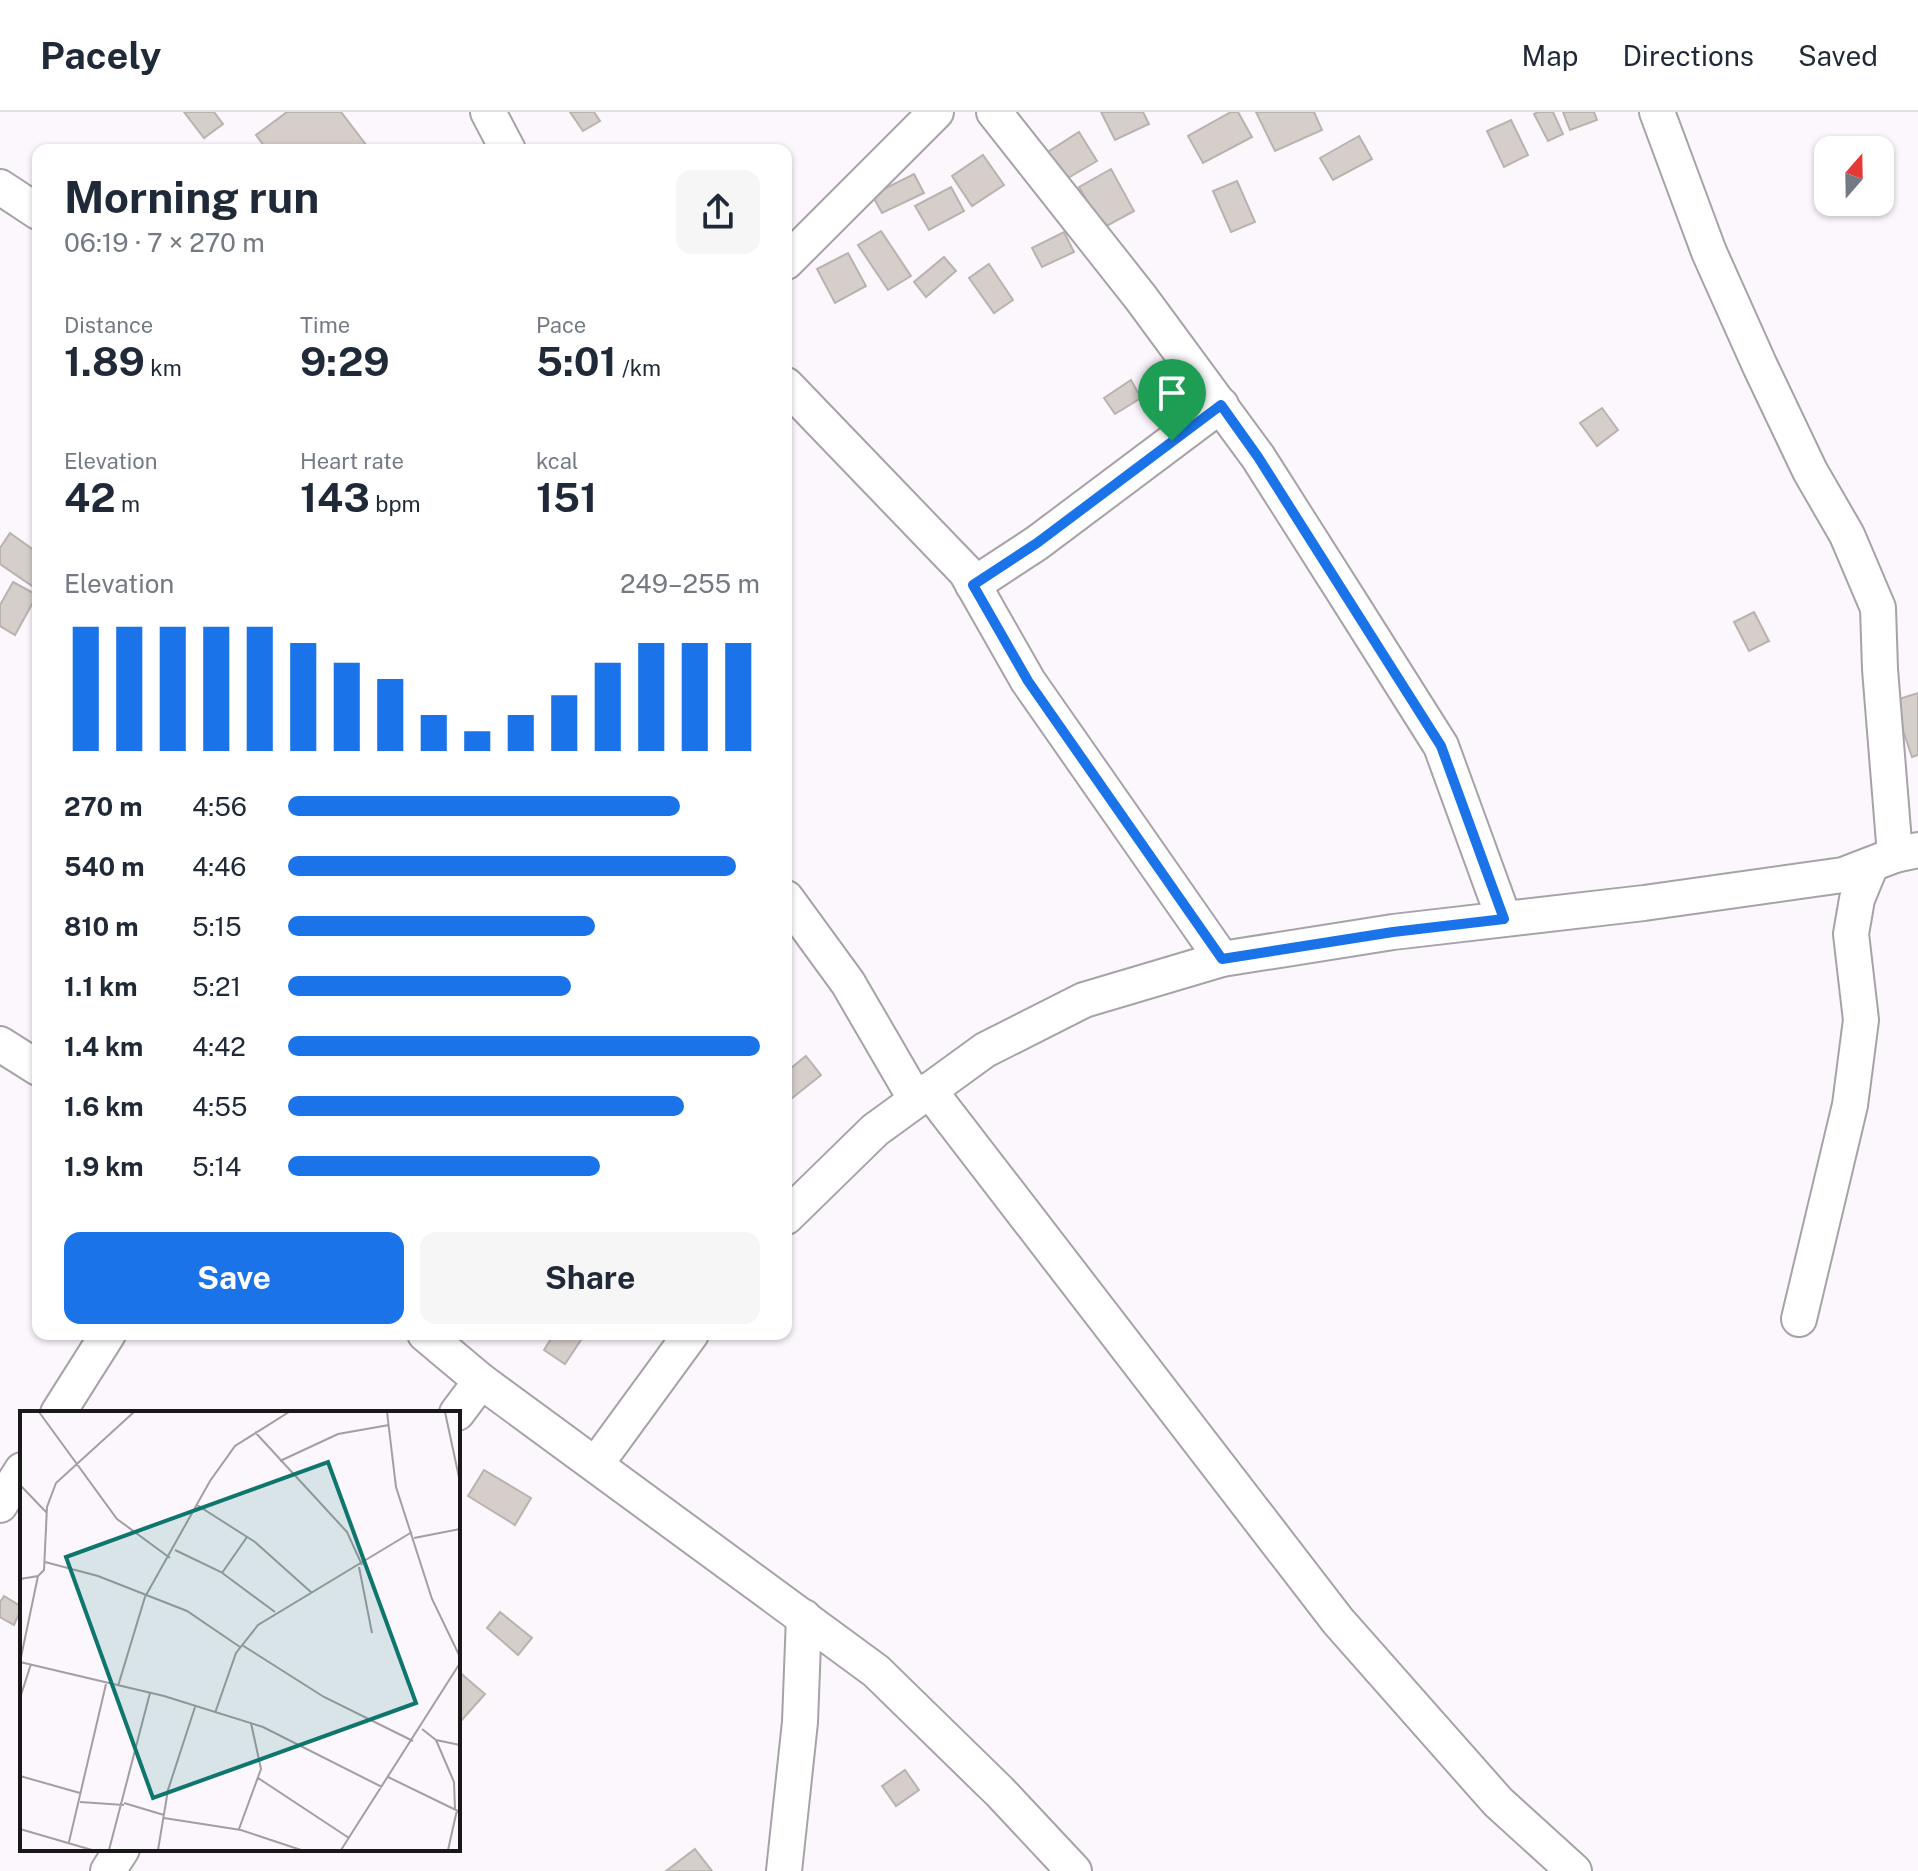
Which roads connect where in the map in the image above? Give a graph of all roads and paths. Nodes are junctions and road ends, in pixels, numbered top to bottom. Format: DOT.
graph roads {
  1 [pos="488,112"];
  2 [pos="936,112"];
  3 [pos="994,112"];
  4 [pos="1657,112"];
  5 [pos="505,144"];
  6 [pos="0,187"];
  7 [pos="32,208"];
  8 [pos="792,256"];
  9 [pos="792,391"];
  10 [pos="1221,405"];
  11 [pos="973,585"];
  12 [pos="1894,857"];
  13 [pos="792,906"];
  14 [pos="1504,919"];
  15 [pos="1222,959"];
  16 [pos="0,1044"];
  17 [pos="32,1062"];
  18 [pos="922,1095"];
  19 [pos="792,1211"];
  20 [pos="1799,1319"];
  21 [pos="104,1340"];
  22 [pos="432,1340"];
  23 [pos="687,1340"];
  24 [pos="481,1381"];
  25 [pos="59,1411"];
  26 [pos="458,1411"];
  27 [pos="596,1464"];
  28 [pos="20,1473"];
  29 [pos="0,1505"];
  30 [pos="804,1617"];
  31 [pos="121,1851"];
  32 [pos="108,1871"];
  33 [pos="784,1871"];
  34 [pos="1074,1871"];
  35 [pos="1574,1871"];
  1 -- 5 [label="street"];
  2 -- 8 [label="street"];
  3 -- 10 [label="street"];
  4 -- 12 [label="street"];
  6 -- 7 [label="street"];
  9 -- 11 [label="street"];
  10 -- 11 [label="street"];
  10 -- 14 [label="street"];
  11 -- 15 [label="street"];
  12 -- 14 [label="street"];
  12 -- 20 [label="street"];
  13 -- 18 [label="street"];
  14 -- 15 [label="street"];
  15 -- 18 [label="street"];
  16 -- 17 [label="street"];
  18 -- 19 [label="street"];
  18 -- 35 [label="street"];
  21 -- 25 [label="street"];
  22 -- 24 [label="street"];
  23 -- 27 [label="street"];
  24 -- 26 [label="street"];
  24 -- 27 [label="street"];
  27 -- 30 [label="street"];
  28 -- 29 [label="street"];
  30 -- 33 [label="street"];
  30 -- 34 [label="street"];
  31 -- 32 [label="street"];
}
